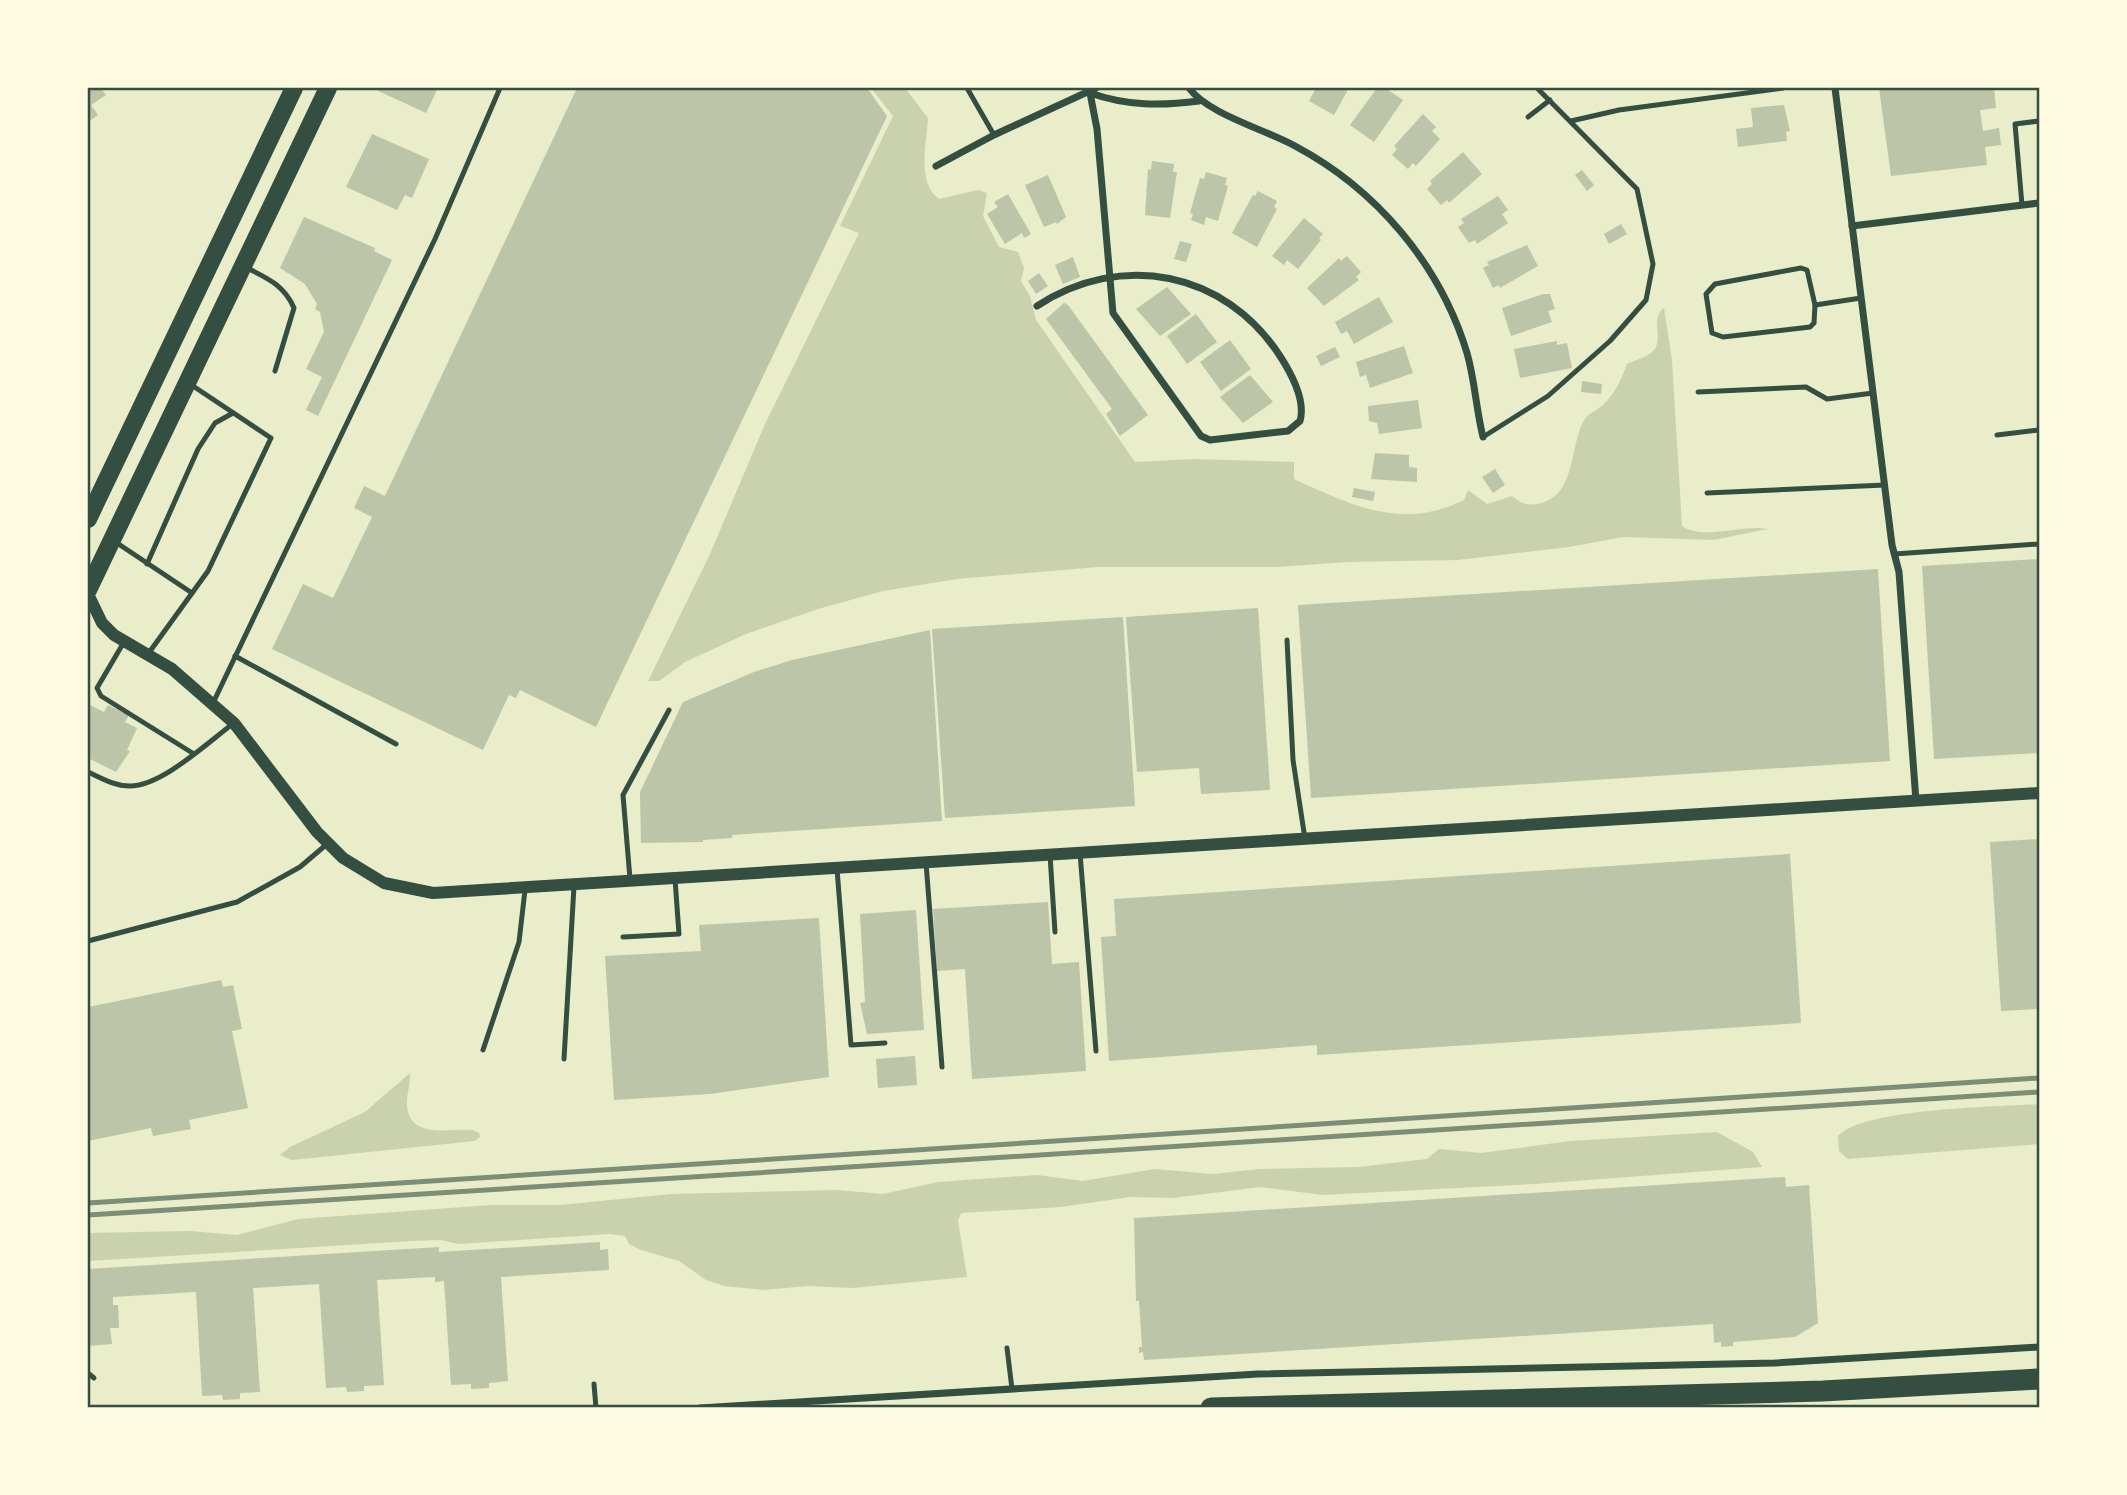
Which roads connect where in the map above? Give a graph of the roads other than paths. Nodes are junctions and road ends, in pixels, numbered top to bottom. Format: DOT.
graph roads {
  1 [pos="294,88"];
  2 [pos="328,88"];
  3 [pos="500,88"];
  4 [pos="967,88"];
  5 [pos="1189,88"];
  6 [pos="1537,88"];
  7 [pos="1783,88"];
  8 [pos="1835,88"];
  9 [pos="1093,90"];
  10 [pos="1550,100"];
  11 [pos="1199,101"];
  12 [pos="1528,117"];
  13 [pos="1572,121"];
  14 [pos="2039,121"];
  15 [pos="993,135"];
  16 [pos="936,166"];
  17 [pos="2039,203"];
  18 [pos="2022,205"];
  19 [pos="1852,226"];
  20 [pos="215,253"];
  21 [pos="242,266"];
  22 [pos="1112,277"];
  23 [pos="1861,298"];
  24 [pos="1815,305"];
  25 [pos="1037,306"];
  26 [pos="275,371"];
  27 [pos="187,382"];
  28 [pos="1698,392"];
  29 [pos="1873,393"];
  30 [pos="233,413"];
  31 [pos="2039,430"];
  32 [pos="1997,435"];
  33 [pos="1483,437"];
  34 [pos="1885,485"];
  35 [pos="1707,493"];
  36 [pos="88,519"];
  37 [pos="111,540"];
  38 [pos="2039,544"];
  39 [pos="1894,554"];
  40 [pos="147,564"];
  41 [pos="88,592"];
  42 [pos="192,593"];
  43 [pos="1287,639"];
  44 [pos="125,641"];
  45 [pos="148,654"];
  46 [pos="235,656"];
  47 [pos="213,703"];
  48 [pos="669,710"];
  49 [pos="234,723"];
  50 [pos="397,744"];
  51 [pos="194,754"];
  52 [pos="88,772"];
  53 [pos="2039,793"];
  54 [pos="1916,801"];
  55 [pos="1305,839"];
  56 [pos="327,844"];
  57 [pos="1080,853"];
  58 [pos="1050,855"];
  59 [pos="926,863"];
  60 [pos="837,869"];
  61 [pos="675,879"];
  62 [pos="631,882"];
  63 [pos="574,886"];
  64 [pos="525,890"];
  65 [pos="1055,932"];
  66 [pos="623,937"];
  67 [pos="88,941"];
  68 [pos="885,1043"];
  69 [pos="482,1050"];
  70 [pos="1096,1051"];
  71 [pos="564,1059"];
  72 [pos="942,1067"];
  73 [pos="1007,1348"];
  74 [pos="2039,1348"];
  75 [pos="88,1373"];
  76 [pos="94,1378"];
  77 [pos="2039,1379"];
  78 [pos="594,1384"];
  79 [pos="1012,1389"];
  80 [pos="596,1408"];
  81 [pos="700,1408"];
  82 [pos="1211,1408"];
  1 -- 20 [label="main road"];
  2 -- 21 [label="main road"];
  3 -- 46 [label="lane"];
  4 -- 15 [label="lane"];
  5 -- 11 [label="street"];
  6 -- 10 [label="lane"];
  7 -- 13 [label="lane"];
  8 -- 19 [label="street"];
  9 -- 11 [label="street"];
  9 -- 15 [label="street"];
  9 -- 22 [label="street"];
  10 -- 12 [label="lane"];
  10 -- 13 [label="lane"];
  11 -- 33 [label="street"];
  13 -- 33 [label="lane"];
  14 -- 18 [label="lane"];
  15 -- 16 [label="street"];
  17 -- 18 [label="street"];
  18 -- 19 [label="street"];
  19 -- 23 [label="street"];
  20 -- 21 [label="main road"];
  20 -- 36 [label="main road"];
  21 -- 26 [label="lane"];
  21 -- 27 [label="main road"];
  22 -- 22 [label="street"];
  22 -- 25 [label="street"];
  23 -- 24 [label="lane"];
  23 -- 29 [label="street"];
  24 -- 24 [label="lane"];
  27 -- 30 [label="lane"];
  27 -- 37 [label="main road"];
  28 -- 29 [label="lane"];
  29 -- 34 [label="street"];
  30 -- 40 [label="lane"];
  30 -- 42 [label="lane"];
  31 -- 32 [label="lane"];
  34 -- 35 [label="lane"];
  34 -- 39 [label="street"];
  37 -- 40 [label="lane"];
  37 -- 41 [label="main road"];
  38 -- 39 [label="lane"];
  39 -- 54 [label="street"];
  40 -- 42 [label="lane"];
  41 -- 44 [label="street"];
  42 -- 45 [label="lane"];
  43 -- 55 [label="lane"];
  44 -- 45 [label="street"];
  44 -- 51 [label="lane"];
  45 -- 47 [label="street"];
  46 -- 47 [label="lane"];
  46 -- 50 [label="lane"];
  47 -- 49 [label="street"];
  48 -- 62 [label="lane"];
  49 -- 51 [label="lane"];
  49 -- 56 [label="street"];
  51 -- 52 [label="lane"];
  53 -- 54 [label="street"];
  54 -- 55 [label="street"];
  55 -- 57 [label="street"];
  56 -- 64 [label="street"];
  56 -- 67 [label="lane"];
  57 -- 58 [label="street"];
  57 -- 70 [label="lane"];
  58 -- 59 [label="street"];
  58 -- 65 [label="lane"];
  59 -- 60 [label="street"];
  59 -- 72 [label="lane"];
  60 -- 61 [label="street"];
  60 -- 68 [label="lane"];
  61 -- 62 [label="street"];
  61 -- 66 [label="lane"];
  62 -- 63 [label="street"];
  63 -- 64 [label="street"];
  63 -- 71 [label="lane"];
  64 -- 69 [label="lane"];
  73 -- 79 [label="lane"];
  74 -- 79 [label="street"];
  75 -- 76 [label="lane"];
  77 -- 82 [label="highway"];
  78 -- 80 [label="lane"];
  79 -- 81 [label="street"];
}
